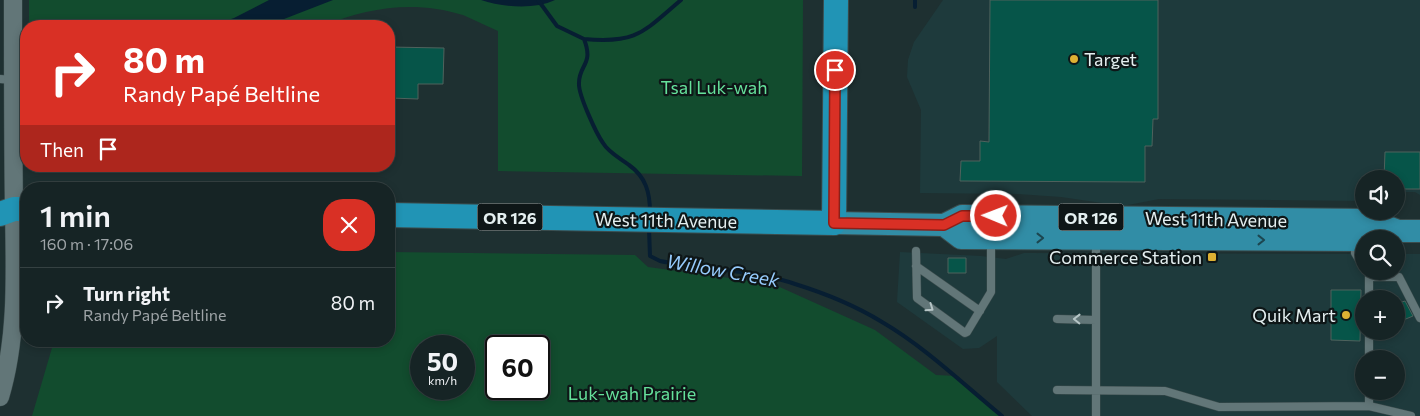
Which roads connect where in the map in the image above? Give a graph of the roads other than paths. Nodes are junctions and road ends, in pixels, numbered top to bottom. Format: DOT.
graph roads {
  1 [pos="13,0"];
  2 [pos="836,0"];
  3 [pos="9,77"];
  4 [pos="10,209"];
  5 [pos="395,215"];
  6 [pos="1169,219"];
  7 [pos="834,223"];
  8 [pos="944,225"];
  9 [pos="1395,230"];
  10 [pos="1405,231"];
  11 [pos="1420,231"];
  12 [pos="991,238"];
  13 [pos="1104,238"];
  14 [pos="1355,240"];
  15 [pos="916,251"];
  16 [pos="916,266"];
  17 [pos="1401,280"];
  18 [pos="980,311"];
  19 [pos="1420,318"];
  20 [pos="1057,319"];
  21 [pos="1096,320"];
  22 [pos="1057,390"];
  23 [pos="1096,390"];
  24 [pos="0,397"];
  25 [pos="1369,400"];
  26 [pos="1369,406"];
  27 [pos="1096,416"];
  28 [pos="1411,416"];
  1 -- 3 [label="street"];
  2 -- 7 [label="highway"];
  3 -- 4 [label="street"];
  4 -- 24 [label="street"];
  5 -- 7 [label="highway, West 11th Avenue / OR 126"];
  6 -- 8 [label="main road, West 11th Avenue / OR 126"];
  6 -- 9 [label="main road, West 11th Avenue / OR 126"];
  6 -- 13 [label="main road"];
  7 -- 8 [label="main road, West 11th Avenue / OR 126"];
  8 -- 12 [label="main road, West 11th Avenue / OR 126"];
  10 -- 11 [label="main road, West 11th Avenue / OR 126"];
  12 -- 13 [label="main road, West 11th Avenue / OR 126, one-way"];
  12 -- 18 [label="lane"];
  13 -- 14 [label="main road, West 11th Avenue / OR 126, one-way"];
  13 -- 21 [label="lane"];
  15 -- 16 [label="lane"];
  16 -- 18 [label="lane"];
  16 -- 18 [label="lane, one-way"];
  17 -- 19 [label="lane"];
  21 -- 20 [label="lane, one-way"];
  21 -- 23 [label="lane"];
  22 -- 23 [label="lane"];
  23 -- 26 [label="lane"];
  23 -- 27 [label="lane"];
  25 -- 26 [label="lane"];
  26 -- 28 [label="lane"];
}
